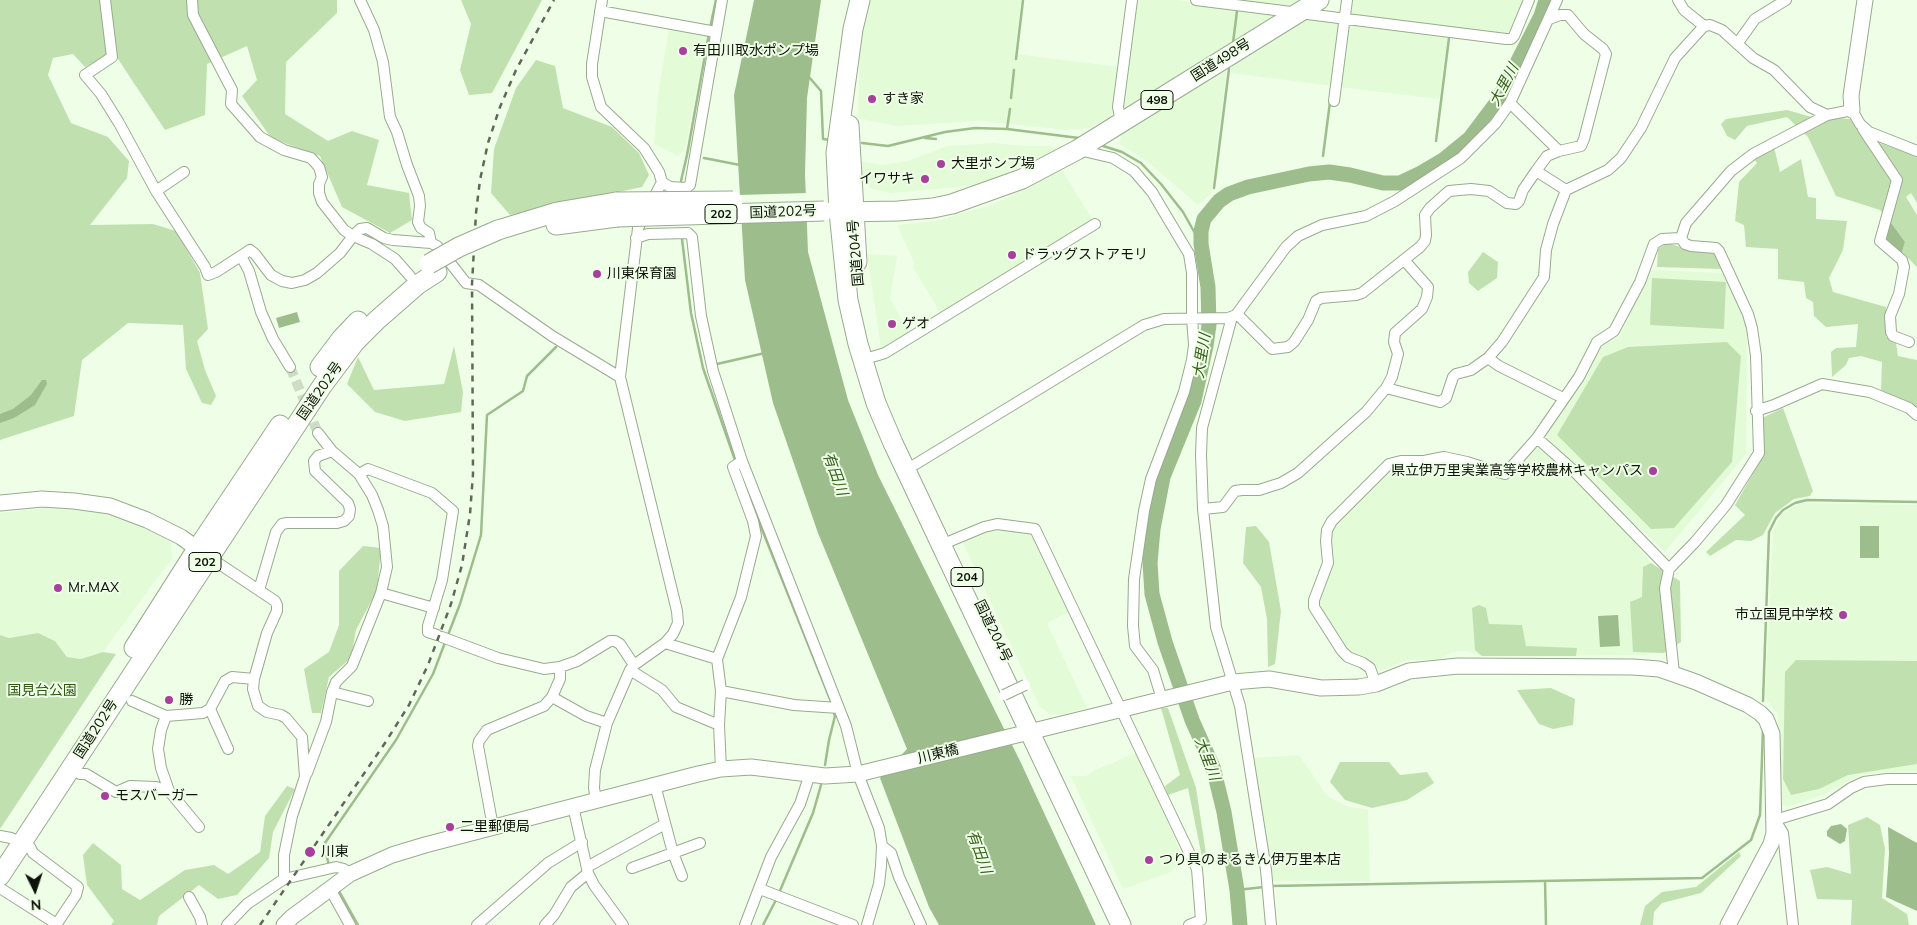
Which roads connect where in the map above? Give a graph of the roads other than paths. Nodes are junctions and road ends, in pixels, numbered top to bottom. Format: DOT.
graph roads {
  1 [pos="105,0"];
  2 [pos="192,0"];
  3 [pos="360,0"];
  4 [pos="602,0"];
  5 [pos="722,0"];
  6 [pos="860,0"];
  7 [pos="1132,0"];
  8 [pos="1196,0"];
  9 [pos="1319,0"];
  10 [pos="1347,0"];
  11 [pos="1530,0"];
  12 [pos="1557,0"];
  13 [pos="1678,0"];
  14 [pos="1786,0"];
  15 [pos="1865,0"];
  16 [pos="600,11"];
  17 [pos="1297,13"];
  18 [pos="1550,17"];
  19 [pos="1344,19"];
  20 [pos="1704,26"];
  21 [pos="712,31"];
  22 [pos="1737,44"];
  23 [pos="1334,101"];
  24 [pos="1510,103"];
  25 [pos="1852,110"];
  26 [pos="1828,114"];
  27 [pos="1121,122"];
  28 [pos="1860,124"];
  29 [pos="1077,150"];
  30 [pos="1559,150"];
  31 [pos="1917,151"];
  32 [pos="1536,171"];
  33 [pos="184,172"];
  34 [pos="662,182"];
  35 [pos="1566,190"];
  36 [pos="156,191"];
  37 [pos="838,206"];
  38 [pos="1095,224"];
  39 [pos="353,236"];
  40 [pos="636,238"];
  41 [pos="1681,238"];
  42 [pos="431,242"];
  43 [pos="241,256"];
  44 [pos="1404,261"];
  45 [pos="433,268"];
  46 [pos="410,276"];
  47 [pos="1232,317"];
  48 [pos="1192,318"];
  49 [pos="1909,342"];
  50 [pos="1488,358"];
  51 [pos="868,359"];
  52 [pos="290,368"];
  53 [pos="620,377"];
  54 [pos="1386,388"];
  55 [pos="1563,398"];
  56 [pos="1756,411"];
  57 [pos="1917,414"];
  58 [pos="318,432"];
  59 [pos="1537,438"];
  60 [pos="332,451"];
  61 [pos="738,464"];
  62 [pos="910,468"];
  63 [pos="359,474"];
  64 [pos="0,503"];
  65 [pos="1203,509"];
  66 [pos="756,536"];
  67 [pos="772,536"];
  68 [pos="946,543"];
  69 [pos="203,553"];
  70 [pos="1669,569"];
  71 [pos="259,590"];
  72 [pos="381,592"];
  73 [pos="434,608"];
  74 [pos="666,643"];
  75 [pos="717,659"];
  76 [pos="560,667"];
  77 [pos="632,668"];
  78 [pos="1674,673"];
  79 [pos="254,679"];
  80 [pos="1233,682"];
  81 [pos="1376,684"];
  82 [pos="1025,685"];
  83 [pos="721,691"];
  84 [pos="332,692"];
  85 [pos="1004,695"];
  86 [pos="552,697"];
  87 [pos="1166,698"];
  88 [pos="132,701"];
  89 [pos="368,701"];
  90 [pos="210,708"];
  91 [pos="834,708"];
  92 [pos="1120,710"];
  93 [pos="166,716"];
  94 [pos="607,723"];
  95 [pos="719,725"];
  96 [pos="1027,732"];
  97 [pos="228,749"];
  98 [pos="72,765"];
  99 [pos="721,769"];
  100 [pos="862,773"];
  101 [pos="810,774"];
  102 [pos="305,777"];
  103 [pos="1917,778"];
  104 [pos="655,785"];
  105 [pos="169,791"];
  106 [pos="596,801"];
  107 [pos="573,806"];
  108 [pos="1775,820"];
  109 [pos="665,824"];
  110 [pos="198,827"];
  111 [pos="493,827"];
  112 [pos="11,839"];
  113 [pos="582,842"];
  114 [pos="700,842"];
  115 [pos="882,846"];
  116 [pos="673,853"];
  117 [pos="0,855"];
  118 [pos="632,868"];
  119 [pos="588,870"];
  120 [pos="350,874"];
  121 [pos="0,876"];
  122 [pos="682,876"];
  123 [pos="284,879"];
  124 [pos="0,888"];
  125 [pos="330,889"];
  126 [pos="760,889"];
  127 [pos="189,897"];
  128 [pos="202,925"];
  129 [pos="227,925"];
  130 [pos="284,925"];
  131 [pos="350,925"];
  132 [pos="477,925"];
  133 [pos="545,925"];
  134 [pos="623,925"];
  135 [pos="745,925"];
  136 [pos="853,925"];
  137 [pos="867,925"];
  138 [pos="921,925"];
  139 [pos="1120,925"];
  140 [pos="1132,925"];
  141 [pos="1189,925"];
  142 [pos="1271,925"];
  143 [pos="1728,925"];
  144 [pos="1793,925"];
  1 -- 36 [label="street"];
  2 -- 39 [label="street"];
  3 -- 42 [label="street"];
  4 -- 16 [label="street"];
  5 -- 21 [label="street"];
  6 -- 37 [label="highway"];
  7 -- 27 [label="street"];
  8 -- 17 [label="street"];
  9 -- 17 [label="highway, 国道498号 / 498"];
  10 -- 19 [label="street"];
  11 -- 19 [label="street"];
  12 -- 18 [label="street"];
  13 -- 20 [label="street"];
  14 -- 22 [label="street"];
  15 -- 25 [label="street"];
  16 -- 21 [label="street"];
  16 -- 34 [label="street"];
  17 -- 19 [label="street"];
  17 -- 27 [label="highway, 国道498号 / 498"];
  18 -- 24 [label="street"];
  18 -- 30 [label="street"];
  19 -- 23 [label="street"];
  20 -- 22 [label="street"];
  20 -- 35 [label="street"];
  21 -- 34 [label="street"];
  22 -- 26 [label="street"];
  24 -- 30 [label="street"];
  24 -- 47 [label="street"];
  25 -- 26 [label="street"];
  25 -- 28 [label="street"];
  26 -- 41 [label="street"];
  27 -- 29 [label="highway, 国道498号 / 498"];
  28 -- 31 [label="street"];
  28 -- 49 [label="street"];
  29 -- 37 [label="highway, 国道498号 / 498"];
  29 -- 48 [label="street"];
  30 -- 32 [label="street"];
  32 -- 35 [label="street"];
  32 -- 44 [label="street"];
  33 -- 36 [label="street"];
  34 -- 40 [label="street"];
  35 -- 50 [label="street"];
  36 -- 43 [label="street"];
  37 -- 45 [label="highway, 国道202号 / 202, bridge"];
  37 -- 51 [label="highway, 国道204号 / 204"];
  38 -- 51 [label="street"];
  39 -- 42 [label="street"];
  39 -- 43 [label="street"];
  39 -- 46 [label="street"];
  40 -- 53 [label="street"];
  40 -- 61 [label="street"];
  41 -- 55 [label="street"];
  41 -- 56 [label="street"];
  42 -- 53 [label="street"];
  43 -- 52 [label="street"];
  44 -- 47 [label="street"];
  44 -- 54 [label="street"];
  45 -- 46 [label="highway, 国道202号 / 202"];
  45 -- 69 [label="highway, 国道202号 / 202"];
  46 -- 69 [label="highway, 国道202号 / 202"];
  47 -- 48 [label="street"];
  47 -- 65 [label="street"];
  48 -- 62 [label="street"];
  48 -- 87 [label="street"];
  50 -- 54 [label="street"];
  50 -- 55 [label="street"];
  51 -- 62 [label="highway, 国道204号 / 204"];
  53 -- 74 [label="street"];
  54 -- 65 [label="street"];
  55 -- 59 [label="street"];
  56 -- 57 [label="street"];
  56 -- 70 [label="street"];
  58 -- 60 [label="street"];
  59 -- 70 [label="street"];
  59 -- 81 [label="street"];
  60 -- 63 [label="street"];
  60 -- 71 [label="street"];
  61 -- 66 [label="street"];
  61 -- 67 [label="street"];
  62 -- 68 [label="highway, 国道204号 / 204"];
  63 -- 72 [label="street"];
  63 -- 73 [label="street"];
  64 -- 69 [label="street"];
  65 -- 80 [label="street"];
  66 -- 67 [label="street"];
  66 -- 75 [label="street"];
  67 -- 91 [label="street"];
  68 -- 92 [label="street"];
  68 -- 96 [label="highway, 国道204号 / 204"];
  69 -- 71 [label="street"];
  69 -- 98 [label="highway, 国道202号 / 202"];
  69 -- 112 [label="highway, 国道202号 / 202"];
  70 -- 78 [label="street"];
  71 -- 79 [label="street"];
  72 -- 73 [label="street"];
  72 -- 84 [label="street"];
  73 -- 76 [label="street"];
  74 -- 75 [label="street"];
  74 -- 77 [label="street"];
  75 -- 83 [label="street"];
  76 -- 77 [label="street"];
  76 -- 86 [label="street"];
  77 -- 94 [label="street"];
  77 -- 95 [label="street"];
  78 -- 81 [label="street, 川東橋"];
  78 -- 108 [label="street, 川東橋"];
  79 -- 90 [label="street"];
  79 -- 102 [label="street"];
  80 -- 81 [label="street, 川東橋"];
  80 -- 87 [label="street, 川東橋"];
  80 -- 142 [label="street"];
  82 -- 85 [label="street, bridge"];
  83 -- 91 [label="street"];
  83 -- 95 [label="street"];
  84 -- 89 [label="street"];
  84 -- 102 [label="street"];
  86 -- 94 [label="street"];
  86 -- 111 [label="street"];
  87 -- 92 [label="street, 川東橋"];
  88 -- 93 [label="street"];
  90 -- 93 [label="street"];
  90 -- 97 [label="street"];
  91 -- 100 [label="street"];
  92 -- 96 [label="street, 川東橋"];
  92 -- 141 [label="street"];
  93 -- 105 [label="street"];
  94 -- 106 [label="street"];
  95 -- 99 [label="street"];
  96 -- 100 [label="street, 川東橋"];
  96 -- 139 [label="highway, 国道204号 / 204"];
  96 -- 140 [label="highway, 国道204号 / 204"];
  98 -- 105 [label="street"];
  98 -- 112 [label="highway, 国道202号 / 202"];
  99 -- 101 [label="street, 川東橋"];
  99 -- 104 [label="street, 川東橋"];
  100 -- 101 [label="street, 川東橋"];
  100 -- 115 [label="street"];
  101 -- 126 [label="street"];
  102 -- 123 [label="street"];
  103 -- 108 [label="street"];
  104 -- 106 [label="street, 川東橋"];
  104 -- 109 [label="street"];
  105 -- 110 [label="street"];
  106 -- 107 [label="street, 川東橋"];
  107 -- 111 [label="street, 川東橋"];
  107 -- 113 [label="street"];
  108 -- 143 [label="street, 川東橋"];
  108 -- 144 [label="street"];
  109 -- 116 [label="street"];
  109 -- 119 [label="street"];
  111 -- 120 [label="street, 川東橋"];
  112 -- 117 [label="highway, 国道202号 / 202"];
  112 -- 121 [label="highway, 国道202号 / 202"];
  112 -- 124 [label="street"];
  113 -- 119 [label="street"];
  113 -- 132 [label="street"];
  114 -- 116 [label="street"];
  115 -- 137 [label="street"];
  115 -- 138 [label="street"];
  116 -- 118 [label="street"];
  116 -- 122 [label="street"];
  119 -- 133 [label="street"];
  119 -- 134 [label="street"];
  120 -- 123 [label="street"];
  120 -- 125 [label="street, 川東橋"];
  123 -- 129 [label="street"];
  125 -- 130 [label="street, 川東橋"];
  125 -- 131 [label="street"];
  126 -- 135 [label="street"];
  126 -- 136 [label="street"];
  127 -- 128 [label="street"];
}
